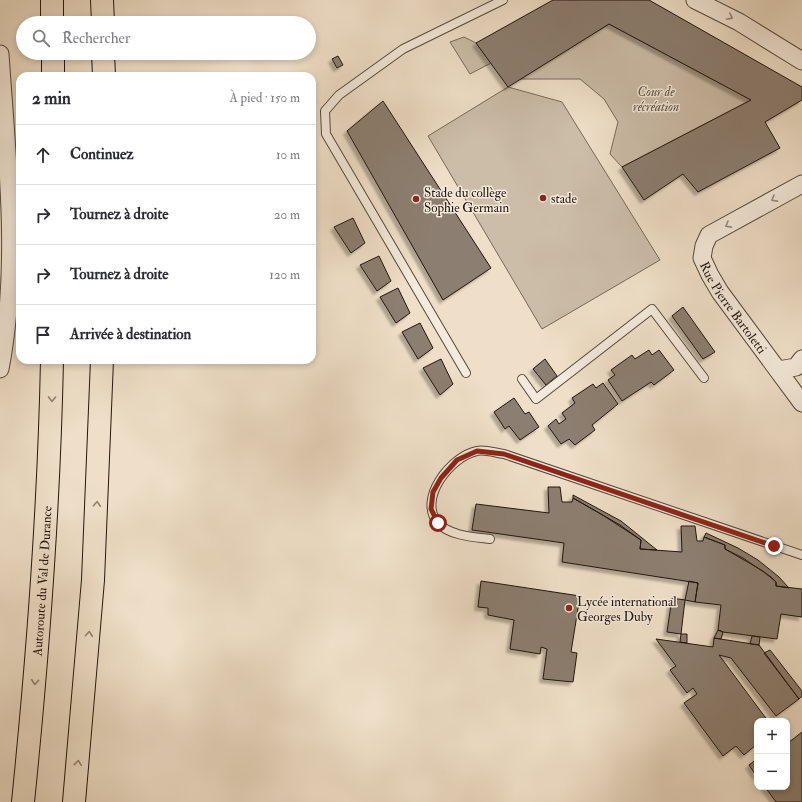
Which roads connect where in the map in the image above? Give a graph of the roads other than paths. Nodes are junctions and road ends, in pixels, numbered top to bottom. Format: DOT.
graph roads {
  1 [pos="52,0"];
  2 [pos="102,0"];
  3 [pos="503,0"];
  4 [pos="695,0"];
  5 [pos="52,16"];
  6 [pos="103,16"];
  7 [pos="0,54"];
  8 [pos="53,60"];
  9 [pos="103,60"];
  10 [pos="802,61"];
  11 [pos="53,72"];
  12 [pos="104,72"];
  13 [pos="802,184"];
  14 [pos="802,359"];
  15 [pos="52,364"];
  16 [pos="102,364"];
  17 [pos="0,369"];
  18 [pos="778,370"];
  19 [pos="466,373"];
  20 [pos="704,378"];
  21 [pos="522,379"];
  22 [pos="802,403"];
  23 [pos="490,540"];
  24 [pos="802,555"];
  25 [pos="23,802"];
  26 [pos="74,802"];
  1 -- 5 [label="highway"];
  2 -- 6 [label="highway"];
  3 -- 19 [label="lane"];
  4 -- 10 [label="street, one-way"];
  7 -- 17 [label="street"];
  8 -- 11 [label="highway"];
  9 -- 12 [label="highway"];
  13 -- 18 [label="street, Rue Pierre Bartoletti, one-way"];
  14 -- 18 [label="street"];
  15 -- 25 [label="highway, Autoroute du Val de Durance, one-way"];
  26 -- 16 [label="highway, one-way"];
  18 -- 22 [label="street, Rue Pierre Bartoletti"];
  20 -- 21 [label="lane"];
  23 -- 24 [label="lane"];
}
